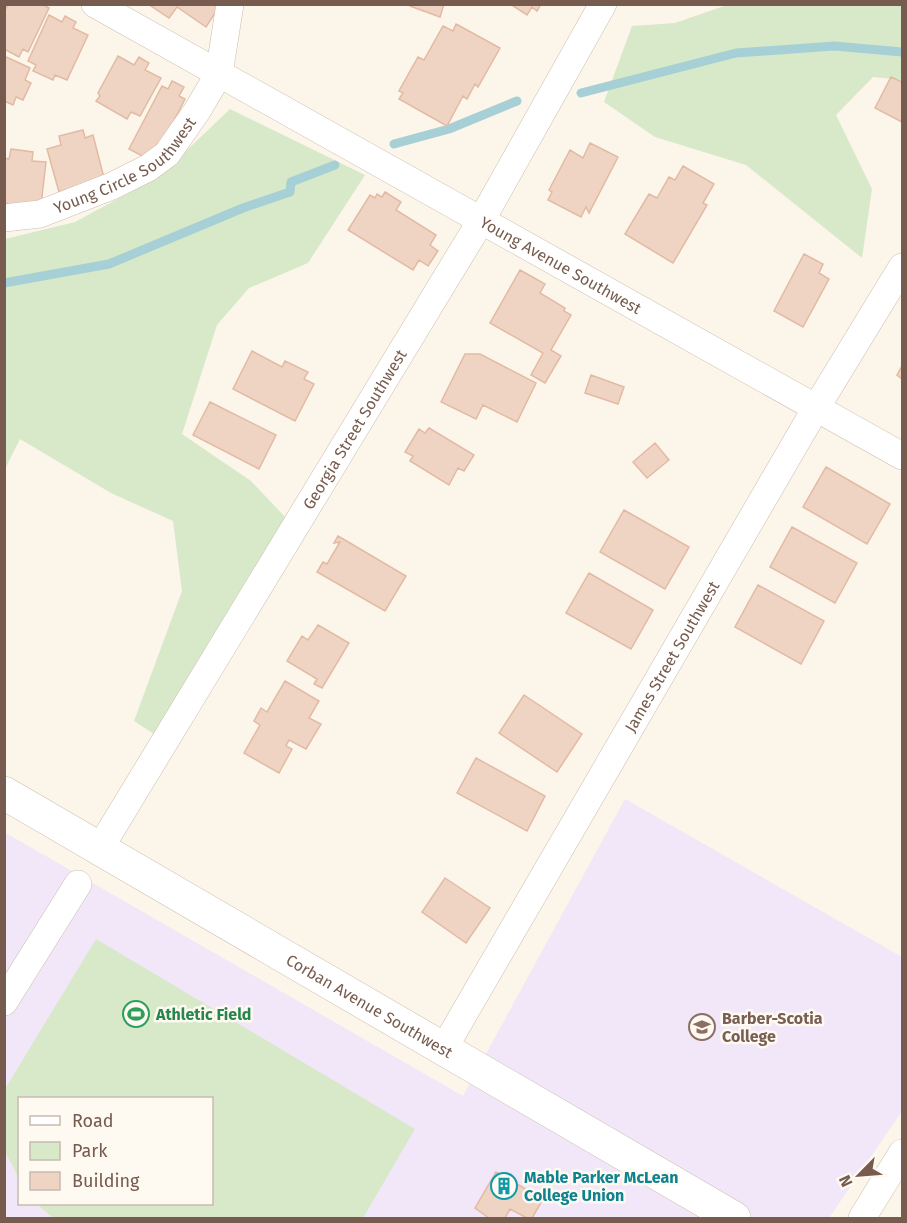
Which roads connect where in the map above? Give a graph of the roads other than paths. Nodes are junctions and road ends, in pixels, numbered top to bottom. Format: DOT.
graph roads {
  1 [pos="95,4"];
  2 [pos="230,4"];
  3 [pos="603,4"];
  4 [pos="221,63"];
  5 [pos="4,218"];
  6 [pos="482,219"];
  7 [pos="903,267"];
  8 [pos="816,408"];
  9 [pos="903,456"];
  10 [pos="4,793"];
  11 [pos="100,848"];
  12 [pos="78,884"];
  13 [pos="4,1002"];
  14 [pos="444,1048"];
  15 [pos="903,1153"];
  16 [pos="734,1218"];
  17 [pos="862,1218"];
  1 -- 4 [label="street, Young Avenue Southwest"];
  2 -- 4 [label="street"];
  3 -- 6 [label="street, Georgia Street Southwest"];
  4 -- 5 [label="street, Young Circle Southwest"];
  4 -- 6 [label="street, Young Avenue Southwest"];
  6 -- 8 [label="street, Young Avenue Southwest"];
  6 -- 11 [label="street, Georgia Street Southwest"];
  7 -- 8 [label="street, James Street Southwest"];
  8 -- 9 [label="street, Young Avenue Southwest"];
  8 -- 14 [label="street, James Street Southwest"];
  10 -- 11 [label="street, Corban Avenue Southwest"];
  11 -- 14 [label="street, Corban Avenue Southwest"];
  12 -- 13 [label="street"];
  14 -- 16 [label="street, Corban Avenue Southwest"];
  15 -- 17 [label="street"];
}
